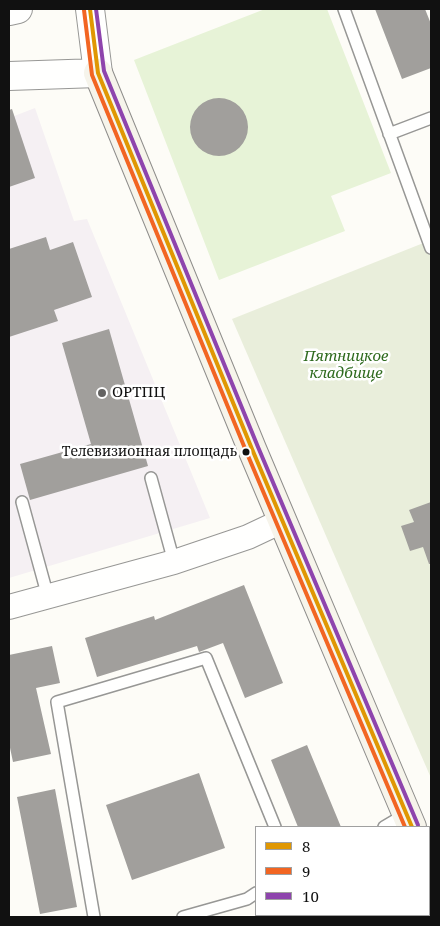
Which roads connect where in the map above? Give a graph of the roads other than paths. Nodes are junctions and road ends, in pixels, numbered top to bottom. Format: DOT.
graph roads {
  1 [pos="18,9"];
  2 [pos="90,9"];
  3 [pos="344,9"];
  4 [pos="9,11"];
  5 [pos="98,73"];
  6 [pos="9,76"];
  7 [pos="431,118"];
  8 [pos="389,134"];
  9 [pos="431,248"];
  10 [pos="151,478"];
  11 [pos="22,502"];
  12 [pos="282,521"];
  13 [pos="174,562"];
  14 [pos="48,597"];
  15 [pos="9,607"];
  16 [pos="401,823"];
  17 [pos="275,826"];
  18 [pos="255,894"];
  19 [pos="94,917"];
  20 [pos="183,917"];
  1 -- 4 [label="street"];
  2 -- 5 [label="street"];
  3 -- 8 [label="lane"];
  5 -- 6 [label="street"];
  5 -- 12 [label="main road"];
  7 -- 8 [label="lane"];
  8 -- 9 [label="lane"];
  10 -- 13 [label="lane"];
  11 -- 14 [label="lane"];
  12 -- 13 [label="street"];
  12 -- 16 [label="main road"];
  13 -- 14 [label="street"];
  14 -- 15 [label="street"];
  17 -- 19 [label="lane"];
  18 -- 20 [label="lane"];
}
